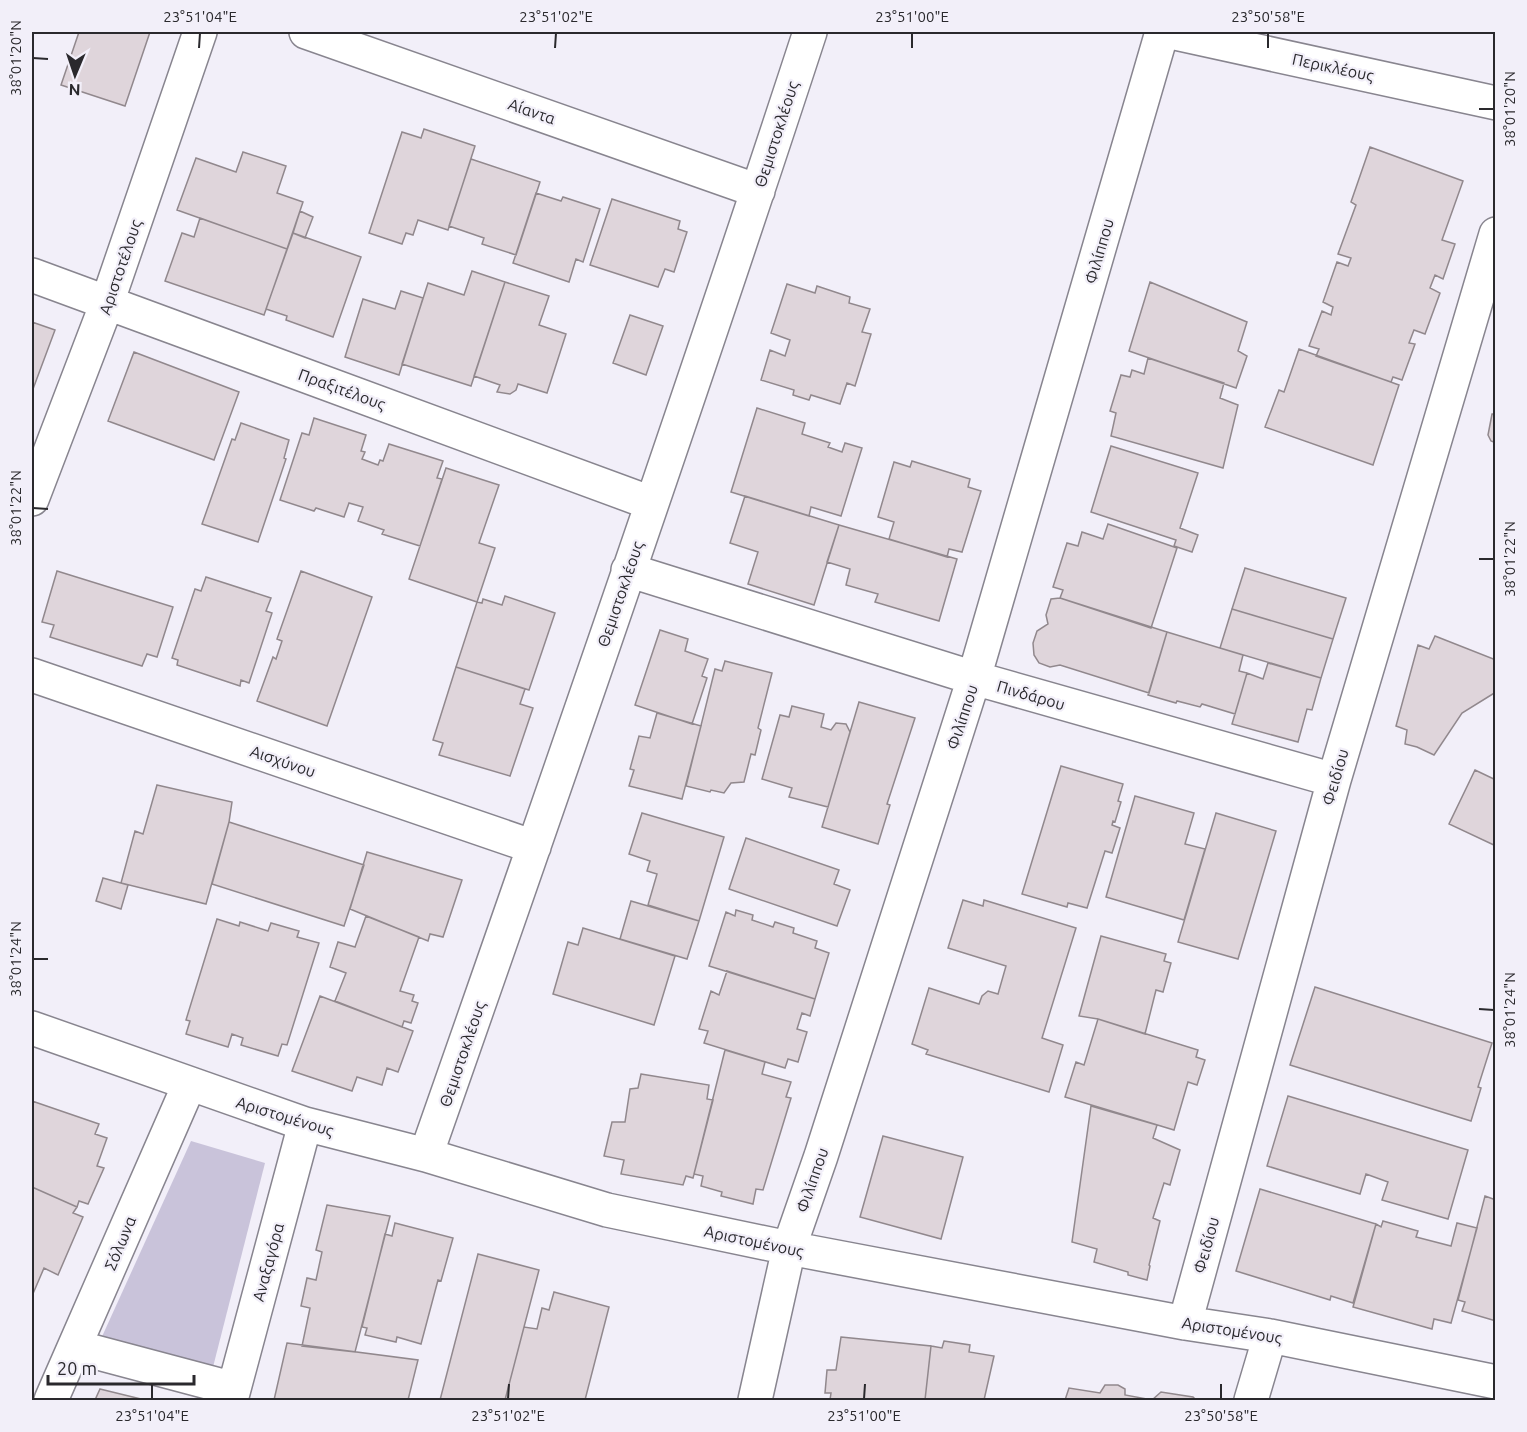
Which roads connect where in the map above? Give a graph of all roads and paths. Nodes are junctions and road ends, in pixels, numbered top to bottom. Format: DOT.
graph roads {
  1 [pos="200,32"];
  2 [pos="306,32"];
  3 [pos="810,32"];
  4 [pos="1162,32"];
  5 [pos="1170,32"];
  6 [pos="1496,103"];
  7 [pos="758,191"];
  8 [pos="1496,234"];
  9 [pos="32,275"];
  10 [pos="108,303"];
  11 [pos="32,499"];
  12 [pos="651,503"];
  13 [pos="628,570"];
  14 [pos="32,675"];
  15 [pos="974,678"];
  16 [pos="1334,780"];
  17 [pos="534,847"];
  18 [pos="32,1028"];
  19 [pos="189,1085"];
  20 [pos="304,1124"];
  21 [pos="426,1155"];
  22 [pos="789,1248"];
  23 [pos="1185,1323"];
  24 [pos="1270,1336"];
  25 [pos="76,1347"];
  26 [pos="1496,1383"];
  27 [pos="232,1395"];
  28 [pos="51,1401"];
  29 [pos="755,1401"];
  30 [pos="1251,1401"];
  1 -- 10 [label="street, Αριστοτέλους"];
  2 -- 7 [label="street, Αίαντα"];
  3 -- 7 [label="street, Θεμιστοκλέους"];
  4 -- 15 [label="street, Φιλίππου"];
  5 -- 6 [label="street, Περικλέους"];
  7 -- 12 [label="street, Θεμιστοκλέους"];
  8 -- 16 [label="street, Φειδίου"];
  9 -- 10 [label="street, Πραξιτέλους"];
  10 -- 11 [label="street, Αριστοτέλους"];
  10 -- 12 [label="street, Πραξιτέλους"];
  12 -- 13 [label="street, Θεμιστοκλέους"];
  13 -- 15 [label="street, Πινδάρου"];
  13 -- 17 [label="street, Θεμιστοκλέους"];
  14 -- 17 [label="street, Αισχύνου"];
  15 -- 16 [label="street, Πινδάρου"];
  15 -- 22 [label="street, Φιλίππου"];
  16 -- 23 [label="street, Φειδίου"];
  17 -- 21 [label="street, Θεμιστοκλέους"];
  18 -- 19 [label="street, Αριστομένους"];
  19 -- 20 [label="street, Αριστομένους"];
  19 -- 25 [label="street, Σόλωνα"];
  20 -- 21 [label="street, Αριστομένους"];
  20 -- 27 [label="street, Αναξαγόρα"];
  21 -- 22 [label="street, Αριστομένους"];
  22 -- 23 [label="street, Αριστομένους"];
  22 -- 29 [label="street, Φιλίππου"];
  23 -- 24 [label="street, Αριστομένους"];
  24 -- 26 [label="street, Αριστομένους"];
  24 -- 30 [label="street"];
  25 -- 27 [label="street"];
  25 -- 28 [label="street, Σόλωνα"];
}
